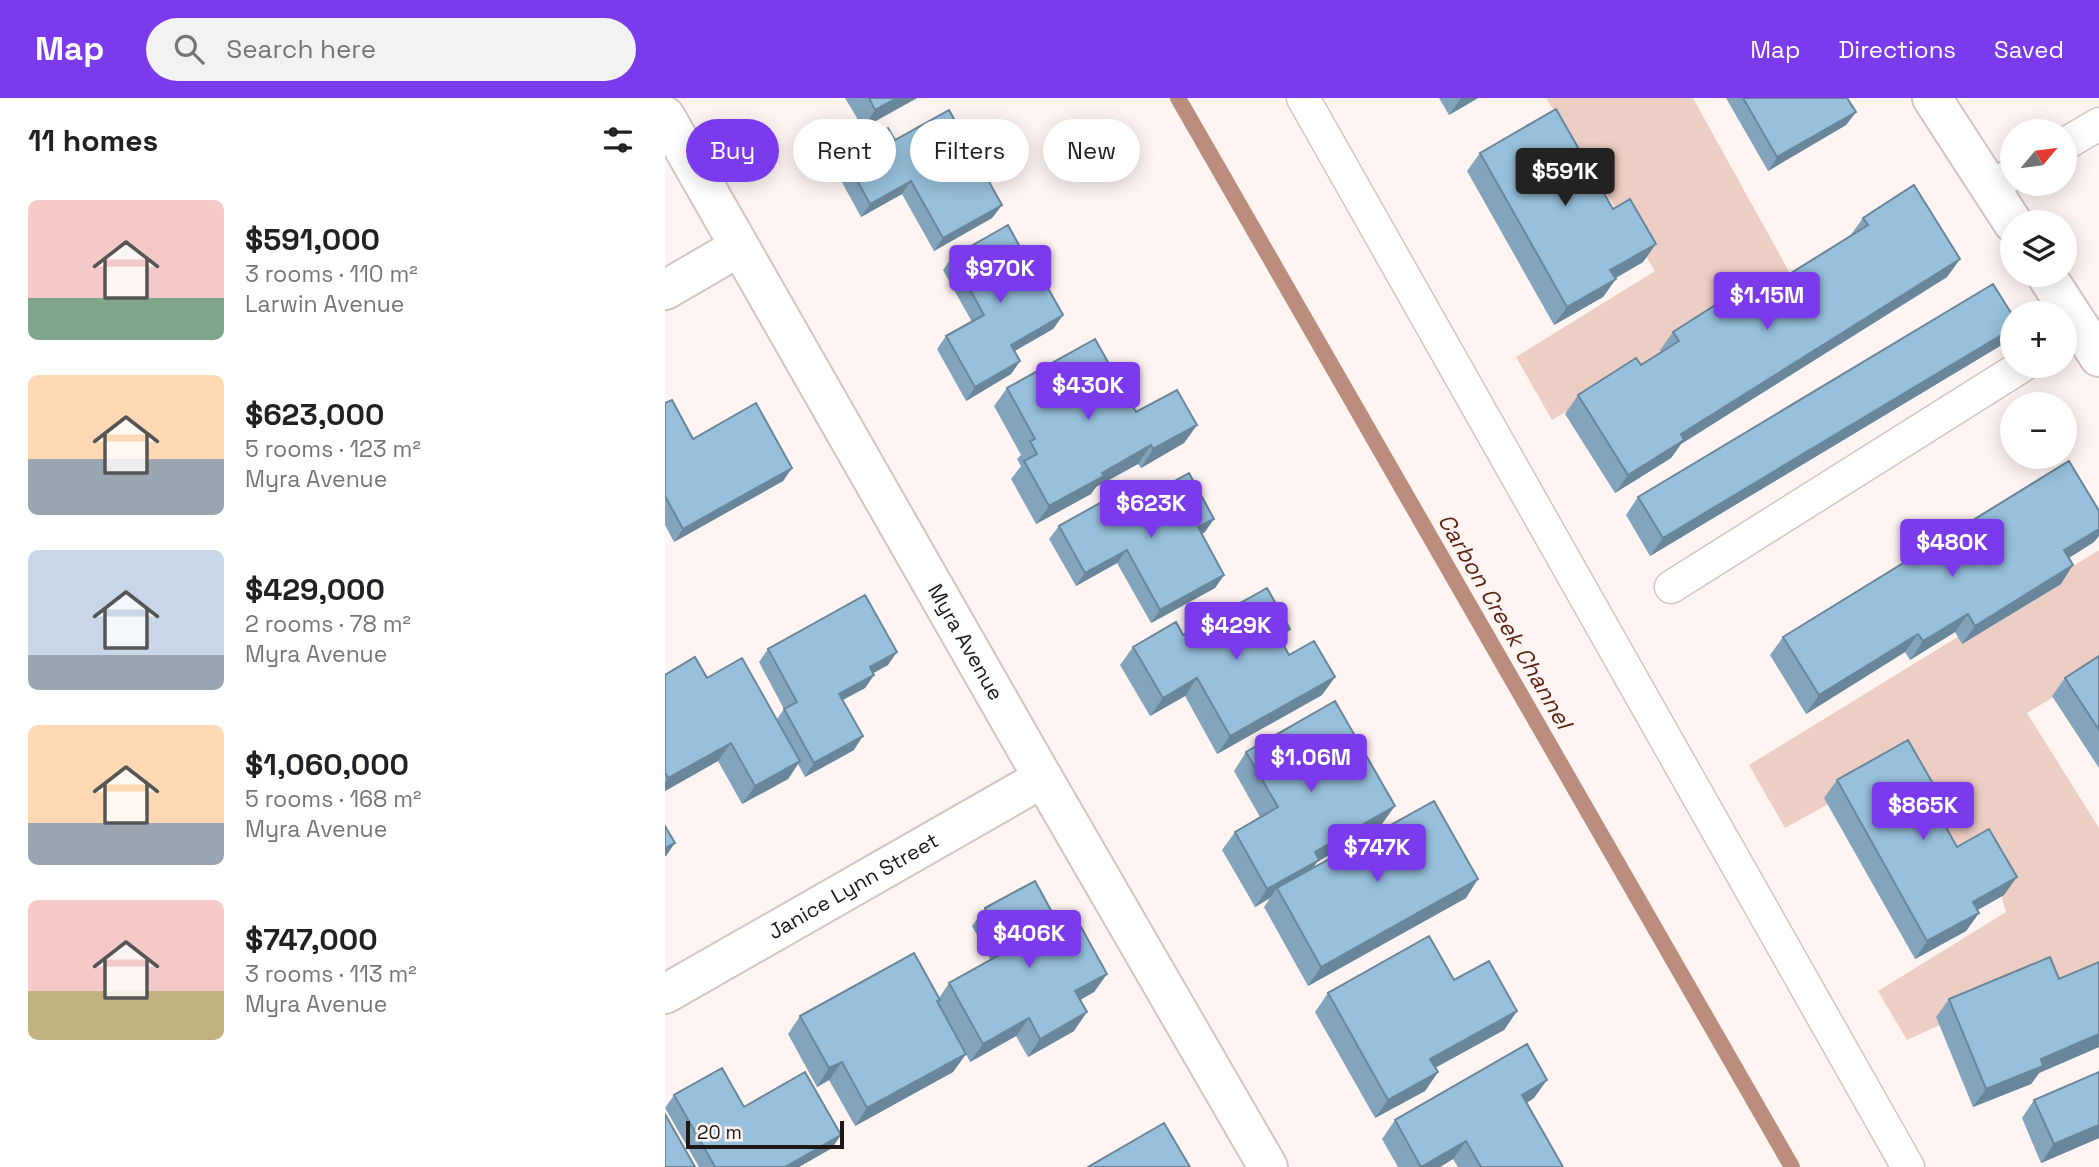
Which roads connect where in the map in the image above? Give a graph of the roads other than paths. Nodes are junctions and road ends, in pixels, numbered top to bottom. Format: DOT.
graph roads {
  1 [pos="1303,98"];
  2 [pos="1932,98"];
  3 [pos="665,116"];
  4 [pos="2099,124"];
  5 [pos="2077,137"];
  6 [pos="2000,179"];
  7 [pos="739,247"];
  8 [pos="2053,287"];
  9 [pos="665,290"];
  10 [pos="2082,341"];
  11 [pos="2003,378"];
  12 [pos="1671,587"];
  13 [pos="1042,778"];
  14 [pos="665,994"];
  15 [pos="1268,1167"];
  16 [pos="1908,1167"];
  1 -- 16 [label="lane"];
  2 -- 6 [label="street"];
  3 -- 7 [label="street, Myra Avenue"];
  4 -- 5 [label="lane"];
  7 -- 9 [label="street"];
  7 -- 13 [label="street, Myra Avenue"];
  8 -- 10 [label="street"];
  11 -- 12 [label="lane"];
  13 -- 14 [label="street, Janice Lynn Street"];
  13 -- 15 [label="street, Myra Avenue"];
}
